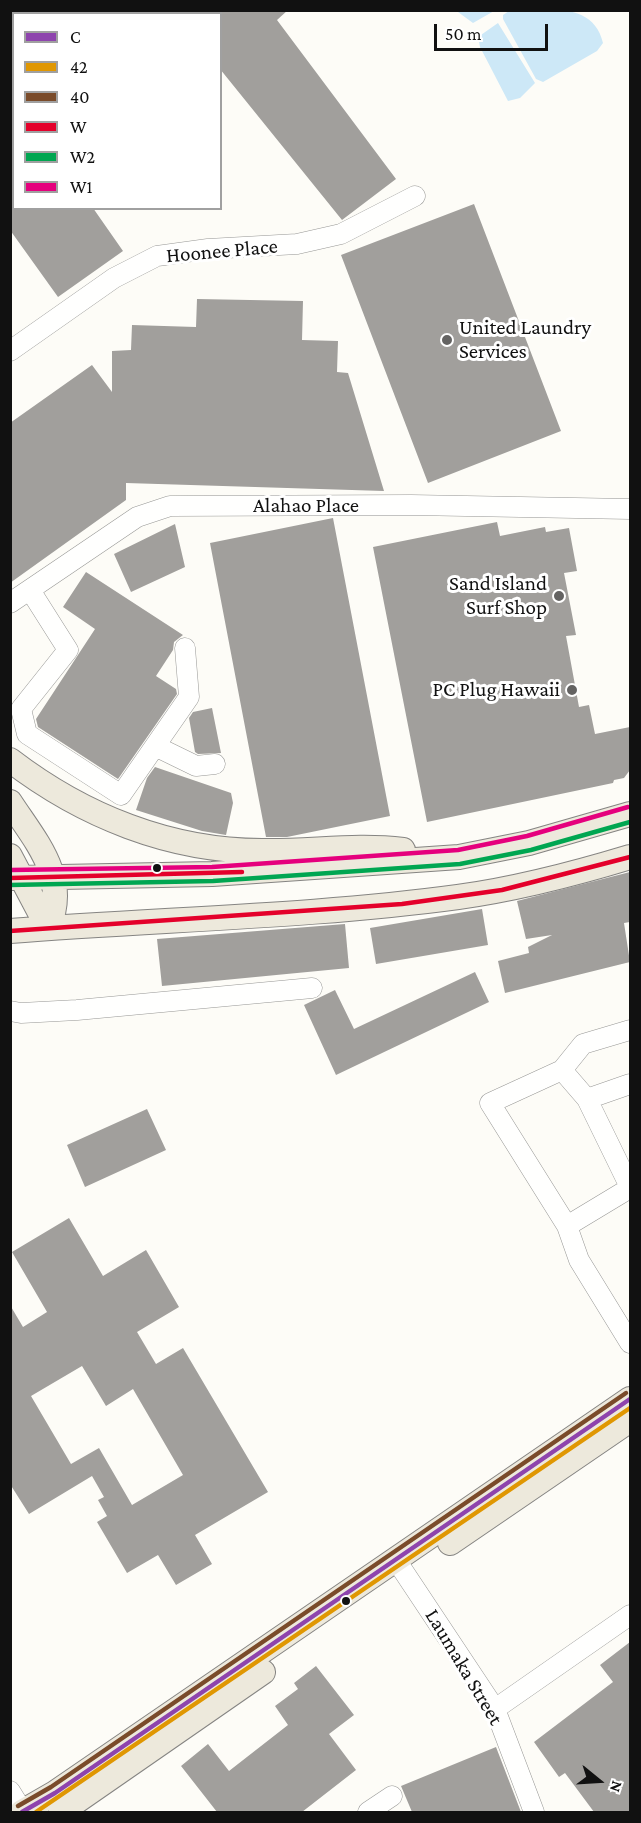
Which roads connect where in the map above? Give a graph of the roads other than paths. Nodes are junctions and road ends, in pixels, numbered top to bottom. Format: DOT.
graph roads {
  1 [pos="415,196"];
  2 [pos="10,351"];
  3 [pos="630,509"];
  4 [pos="30,590"];
  5 [pos="10,603"];
  6 [pos="185,648"];
  7 [pos="155,746"];
  8 [pos="10,760"];
  9 [pos="215,764"];
  10 [pos="10,802"];
  11 [pos="630,814"];
  12 [pos="10,856"];
  13 [pos="459,856"];
  14 [pos="630,857"];
  15 [pos="55,876"];
  16 [pos="17,877"];
  17 [pos="48,928"];
  18 [pos="10,931"];
  19 [pos="312,988"];
  20 [pos="10,1011"];
  21 [pos="630,1030"];
  22 [pos="562,1070"];
  23 [pos="630,1084"];
  24 [pos="587,1099"];
  25 [pos="630,1187"];
  26 [pos="567,1227"];
  27 [pos="630,1343"];
  28 [pos="630,1399"];
  29 [pos="630,1420"];
  30 [pos="401,1567"];
  31 [pos="630,1615"];
  32 [pos="495,1709"];
  33 [pos="10,1791"];
  34 [pos="392,1796"];
  35 [pos="23,1812"];
  36 [pos="61,1812"];
  37 [pos="368,1812"];
  38 [pos="534,1812"];
  1 -- 2 [label="street, Hoonee Place"];
  3 -- 4 [label="street, Alahao Place"];
  4 -- 5 [label="street, Alahao Place"];
  4 -- 7 [label="street"];
  6 -- 7 [label="street"];
  7 -- 9 [label="street"];
  8 -- 13 [label="main road"];
  10 -- 15 [label="main road"];
  11 -- 13 [label="main road"];
  12 -- 16 [label="main road"];
  13 -- 15 [label="main road"];
  14 -- 17 [label="main road"];
  15 -- 16 [label="main road"];
  15 -- 17 [label="main road"];
  16 -- 17 [label="main road"];
  17 -- 18 [label="main road"];
  19 -- 20 [label="street"];
  21 -- 22 [label="street"];
  22 -- 24 [label="street"];
  22 -- 26 [label="street"];
  23 -- 24 [label="street"];
  24 -- 25 [label="street"];
  25 -- 26 [label="street"];
  26 -- 27 [label="street"];
  28 -- 30 [label="main road"];
  29 -- 30 [label="main road"];
  30 -- 32 [label="street, Laumaka Street"];
  30 -- 35 [label="main road"];
  30 -- 36 [label="main road"];
  31 -- 32 [label="street"];
  32 -- 38 [label="street, Laumaka Street"];
  33 -- 35 [label="street"];
  34 -- 37 [label="street"];
}
